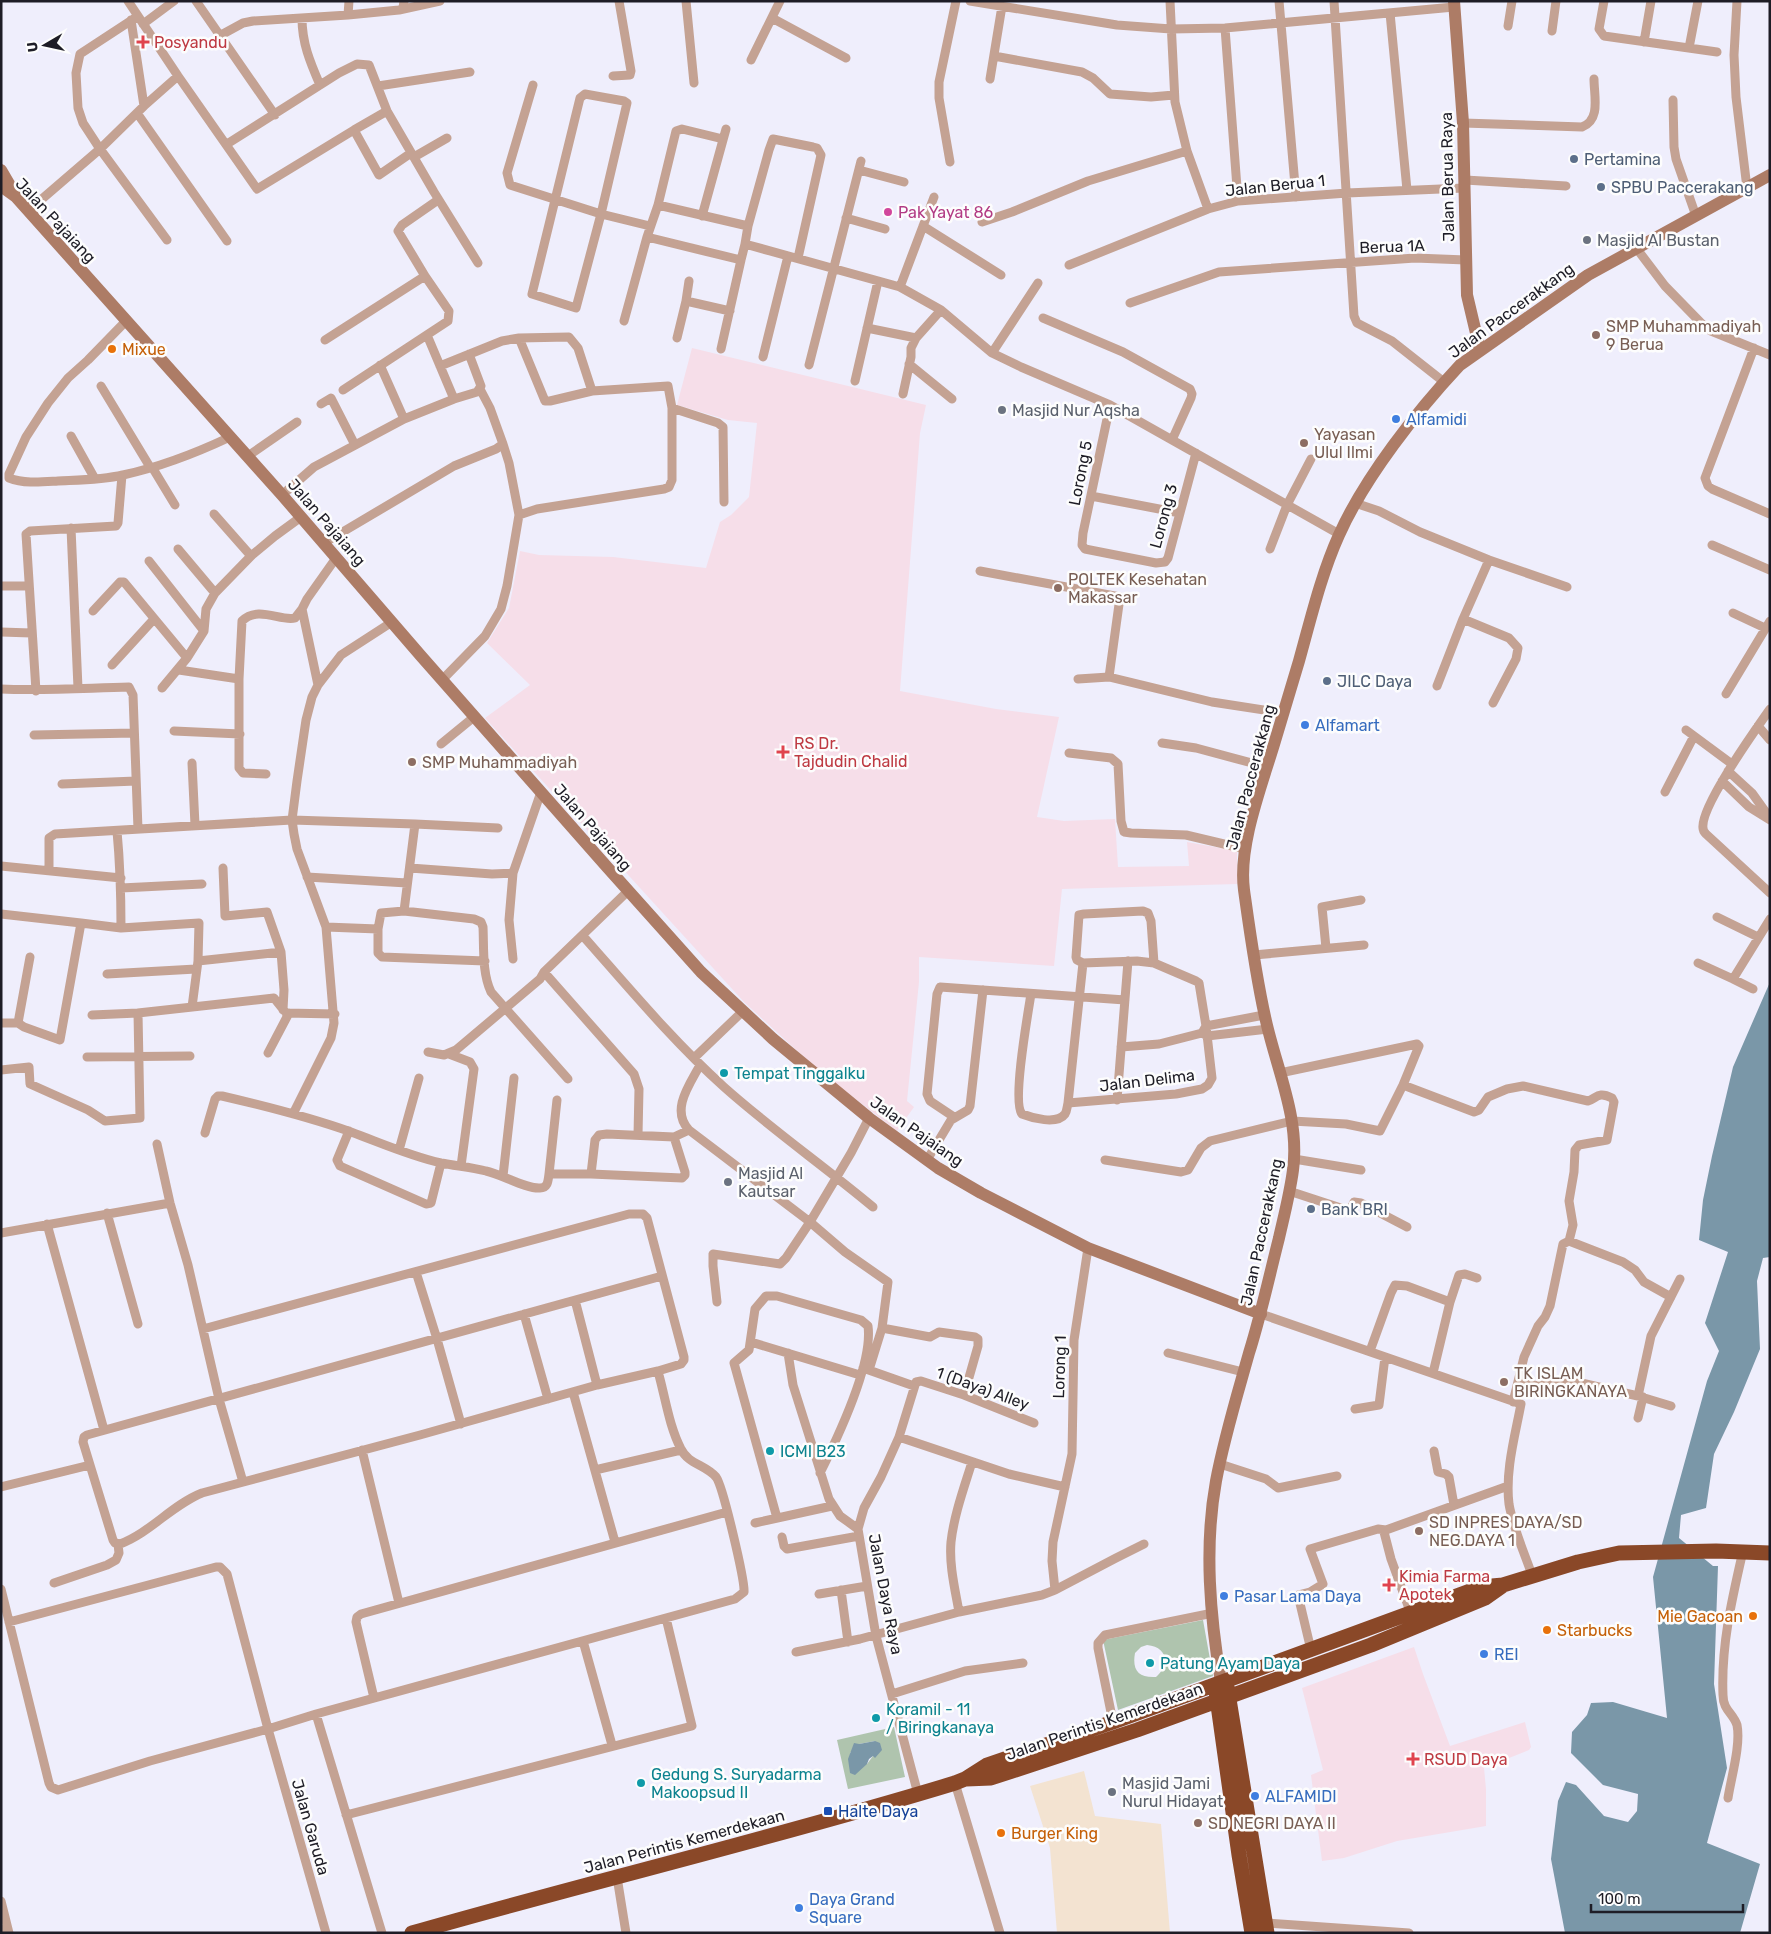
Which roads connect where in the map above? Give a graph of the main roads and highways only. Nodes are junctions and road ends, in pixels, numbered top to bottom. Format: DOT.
graph roads {
  1 [pos="1454,4"];
  2 [pos="1770,175"];
  3 [pos="2,176"];
  4 [pos="1480,350"];
  5 [pos="1261,1314"];
  6 [pos="1770,1553"];
  7 [pos="1503,1584"];
  8 [pos="1365,1631"];
  9 [pos="1371,1645"];
  10 [pos="1221,1689"];
  11 [pos="960,1781"];
  12 [pos="1254,1853"];
  13 [pos="1239,1855"];
  14 [pos="1266,1928"];
  15 [pos="412,1933"];
  16 [pos="1252,1933"];
  1 -- 4 [label="main road, Jalan Berua Raya"];
  2 -- 4 [label="main road, Jalan Paccerakkang"];
  3 -- 5 [label="main road, Jalan Pajaiang"];
  4 -- 5 [label="main road, Jalan Paccerakkang"];
  5 -- 10 [label="main road, Jalan Paccerakkang"];
  6 -- 7 [label="highway, Jalan Perintis Kemerdekaan"];
  7 -- 8 [label="highway, Jalan Perintis Kemerdekaan"];
  7 -- 9 [label="highway, Jalan Perintis Kemerdekaan"];
  8 -- 9 [label="highway"];
  8 -- 10 [label="highway, Jalan Perintis Kemerdekaan"];
  9 -- 10 [label="highway, Jalan Perintis Kemerdekaan"];
  10 -- 11 [label="highway, Jalan Perintis Kemerdekaan"];
  10 -- 11 [label="highway, Jalan Perintis Kemerdekaan"];
  10 -- 12 [label="highway"];
  10 -- 13 [label="highway"];
  11 -- 15 [label="highway, Jalan Perintis Kemerdekaan"];
  12 -- 13 [label="highway"];
  12 -- 14 [label="highway"];
  13 -- 16 [label="highway"];
}
